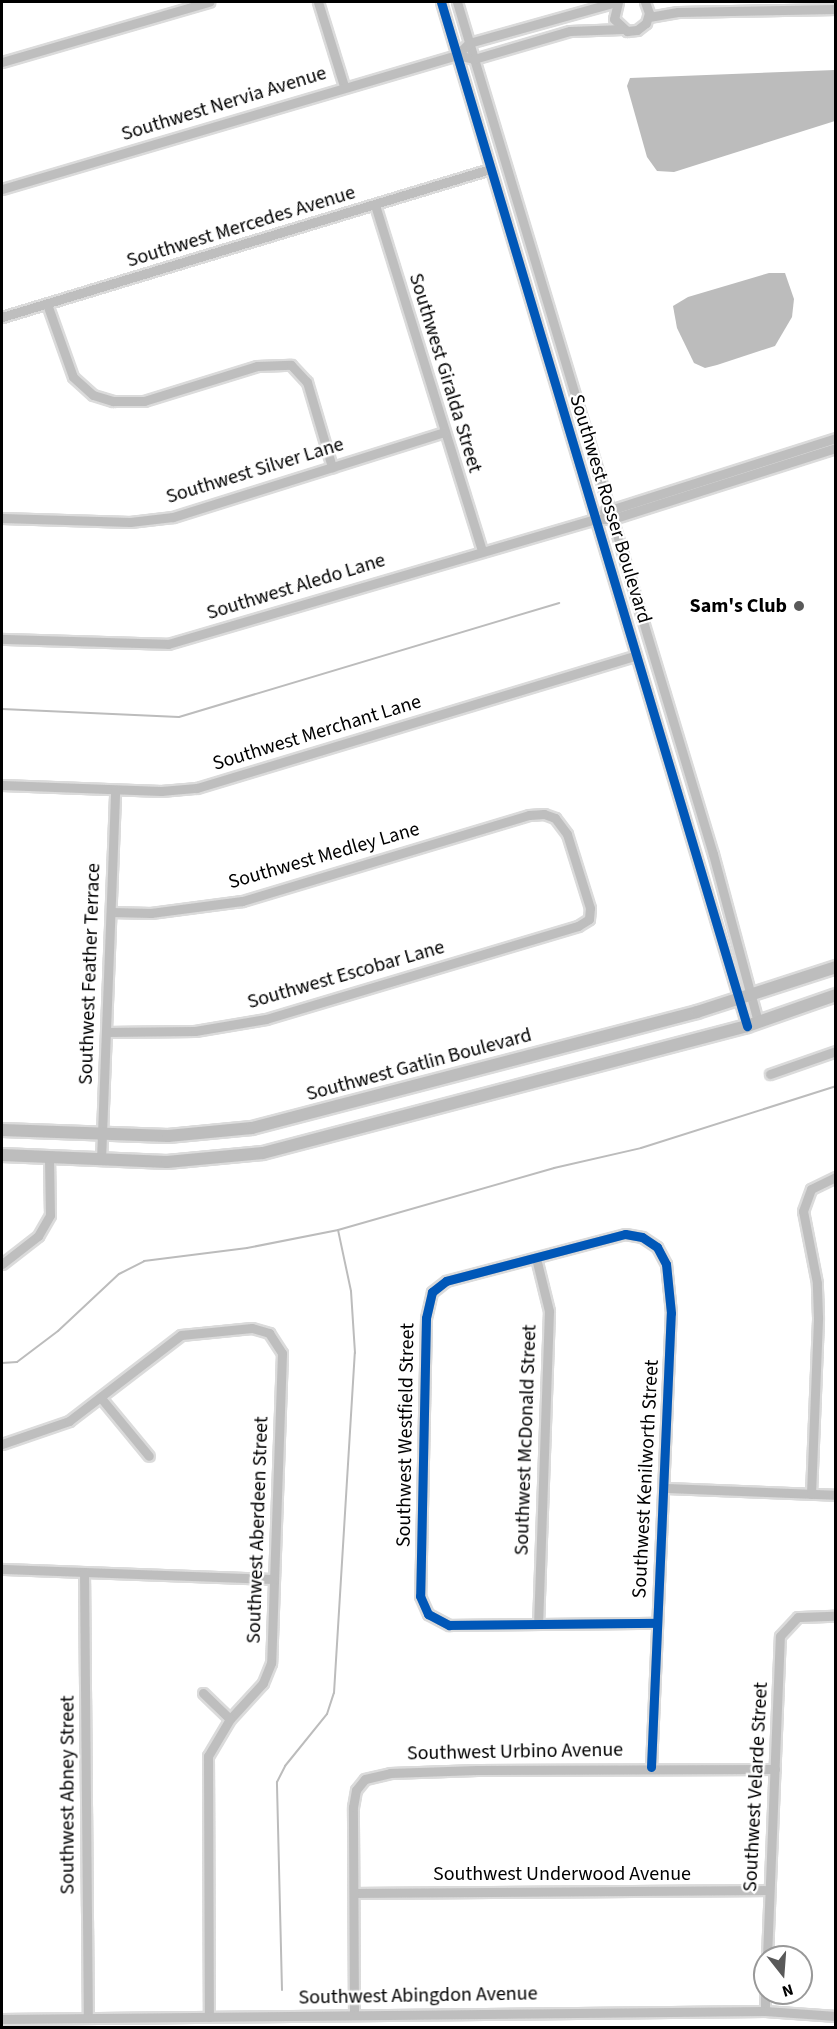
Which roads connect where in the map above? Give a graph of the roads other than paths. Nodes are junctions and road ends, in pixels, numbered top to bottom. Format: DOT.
graph roads {
  1 [pos="209,2"];
  2 [pos="318,2"];
  3 [pos="441,2"];
  4 [pos="457,2"];
  5 [pos="617,2"];
  6 [pos="646,4"];
  7 [pos="733,6"];
  8 [pos="836,9"];
  9 [pos="678,12"];
  10 [pos="649,17"];
  11 [pos="622,28"];
  12 [pos="469,43"];
  13 [pos="457,55"];
  14 [pos="474,59"];
  15 [pos="2,62"];
  16 [pos="344,86"];
  17 [pos="490,169"];
  18 [pos="2,189"];
  19 [pos="375,205"];
  20 [pos="47,304"];
  21 [pos="2,318"];
  22 [pos="444,432"];
  23 [pos="836,438"];
  24 [pos="836,448"];
  25 [pos="332,467"];
  26 [pos="609,509"];
  27 [pos="2,518"];
  28 [pos="595,519"];
  29 [pos="612,519"];
  30 [pos="482,550"];
  31 [pos="2,639"];
  32 [pos="635,656"];
  33 [pos="2,785"];
  34 [pos="115,790"];
  35 [pos="111,912"];
  36 [pos="588,919"];
  37 [pos="836,967"];
  38 [pos="836,995"];
  39 [pos="745,998"];
  40 [pos="753,1024"];
  41 [pos="106,1032"];
  42 [pos="836,1051"];
  43 [pos="770,1074"];
  44 [pos="2,1130"];
  45 [pos="102,1134"];
  46 [pos="2,1155"];
  47 [pos="49,1157"];
  48 [pos="101,1160"];
  49 [pos="836,1177"];
  50 [pos="536,1258"];
  51 [pos="2,1264"];
  52 [pos="101,1398"];
  53 [pos="2,1444"];
  54 [pos="149,1456"];
  55 [pos="665,1488"];
  56 [pos="811,1494"];
  57 [pos="836,1495"];
  58 [pos="2,1569"];
  59 [pos="84,1572"];
  60 [pos="273,1579"];
  61 [pos="836,1616"];
  62 [pos="657,1623"];
  63 [pos="538,1624"];
  64 [pos="203,1693"];
  65 [pos="230,1719"];
  66 [pos="651,1767"];
  67 [pos="775,1769"];
  68 [pos="769,1890"];
  69 [pos="355,1893"];
  70 [pos="767,1945"];
  71 [pos="765,2005"];
  72 [pos="765,2011"];
  73 [pos="354,2014"];
  74 [pos="836,2016"];
  75 [pos="209,2017"];
  76 [pos="88,2018"];
  77 [pos="2,2019"];
  1 -- 15 [label="street"];
  2 -- 16 [label="street"];
  3 -- 13 [label="street, Southwest Rosser Boulevard"];
  4 -- 12 [label="street, Southwest Rosser Boulevard"];
  5 -- 11 [label="street"];
  5 -- 12 [label="street"];
  6 -- 9 [label="street"];
  6 -- 10 [label="street"];
  7 -- 8 [label="street"];
  7 -- 9 [label="street"];
  9 -- 10 [label="street"];
  10 -- 11 [label="street"];
  11 -- 14 [label="street"];
  12 -- 13 [label="street"];
  12 -- 14 [label="street, Southwest Rosser Boulevard"];
  13 -- 14 [label="street"];
  13 -- 16 [label="street, Southwest Nervia Avenue"];
  13 -- 17 [label="street, Southwest Rosser Boulevard"];
  14 -- 26 [label="street, Southwest Rosser Boulevard"];
  16 -- 18 [label="street, Southwest Nervia Avenue"];
  17 -- 19 [label="street, Southwest Mercedes Avenue"];
  17 -- 28 [label="street, Southwest Rosser Boulevard"];
  19 -- 20 [label="street, Southwest Mercedes Avenue"];
  19 -- 22 [label="street, Southwest Giralda Street"];
  20 -- 21 [label="street, Southwest Mercedes Avenue"];
  20 -- 25 [label="street"];
  22 -- 25 [label="street, Southwest Silver Lane"];
  22 -- 30 [label="street, Southwest Giralda Street"];
  23 -- 26 [label="street, Southwest Aledo Lane"];
  24 -- 29 [label="street, Southwest Aledo Lane"];
  25 -- 27 [label="street, Southwest Silver Lane"];
  26 -- 28 [label="street, Southwest Aledo Lane"];
  26 -- 29 [label="street, Southwest Rosser Boulevard"];
  28 -- 29 [label="street, Southwest Aledo Lane"];
  28 -- 30 [label="street, Southwest Aledo Lane"];
  28 -- 32 [label="street, Southwest Rosser Boulevard"];
  29 -- 39 [label="street, Southwest Rosser Boulevard"];
  30 -- 31 [label="street, Southwest Aledo Lane"];
  32 -- 34 [label="street, Southwest Merchant Lane"];
  32 -- 39 [label="street, Southwest Rosser Boulevard"];
  33 -- 34 [label="street, Southwest Merchant Lane"];
  34 -- 35 [label="street, Southwest Feather Terrace"];
  35 -- 36 [label="street, Southwest Medley Lane"];
  35 -- 41 [label="street, Southwest Feather Terrace"];
  36 -- 41 [label="street, Southwest Escobar Lane"];
  37 -- 39 [label="main road, Southwest Gatlin Boulevard"];
  38 -- 40 [label="main road"];
  39 -- 40 [label="street, Southwest Rosser Boulevard"];
  39 -- 45 [label="main road, Southwest Gatlin Boulevard"];
  40 -- 48 [label="main road"];
  41 -- 45 [label="street, Southwest Feather Terrace"];
  42 -- 43 [label="street"];
  44 -- 45 [label="main road, Southwest Gatlin Boulevard"];
  45 -- 48 [label="street, Southwest Feather Terrace"];
  46 -- 47 [label="main road"];
  47 -- 48 [label="main road"];
  47 -- 51 [label="street"];
  49 -- 56 [label="street"];
  50 -- 55 [label="street, Southwest Kenilworth Street"];
  50 -- 63 [label="street, Southwest McDonald Street"];
  50 -- 63 [label="street, Southwest Westfield Street"];
  52 -- 53 [label="street"];
  52 -- 54 [label="street"];
  52 -- 60 [label="street, Southwest Aberdeen Street"];
  55 -- 56 [label="street"];
  55 -- 62 [label="street, Southwest Kenilworth Street"];
  56 -- 57 [label="street"];
  58 -- 59 [label="street"];
  59 -- 60 [label="street"];
  59 -- 76 [label="street, Southwest Abney Street"];
  60 -- 65 [label="street, Southwest Aberdeen Street"];
  61 -- 67 [label="street, Southwest Velarde Street"];
  62 -- 63 [label="street"];
  62 -- 66 [label="street, Southwest Kenilworth Street"];
  64 -- 65 [label="street"];
  65 -- 75 [label="street, Southwest Aberdeen Street"];
  66 -- 67 [label="street, Southwest Urbino Avenue"];
  66 -- 69 [label="street, Southwest Urbino Avenue"];
  67 -- 68 [label="street, Southwest Velarde Street"];
  68 -- 69 [label="street, Southwest Underwood Avenue"];
  68 -- 70 [label="street, Southwest Velarde Street"];
  69 -- 73 [label="street"];
  71 -- 72 [label="street"];
  72 -- 73 [label="street, Southwest Abingdon Avenue"];
  72 -- 74 [label="street, Southwest Abingdon Avenue"];
  73 -- 75 [label="street, Southwest Abingdon Avenue"];
  75 -- 76 [label="street, Southwest Abingdon Avenue"];
  76 -- 77 [label="street, Southwest Abingdon Avenue"];
}
